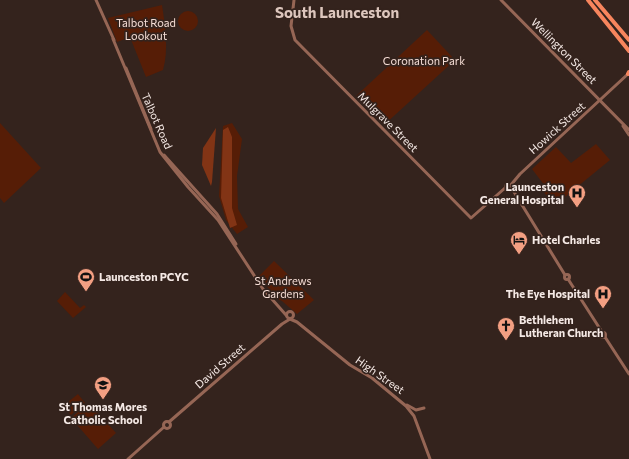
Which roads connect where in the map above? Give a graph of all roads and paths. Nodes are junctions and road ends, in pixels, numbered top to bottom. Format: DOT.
graph roads {
  1 [pos="96,0"];
  2 [pos="294,0"];
  3 [pos="501,0"];
  4 [pos="588,0"];
  5 [pos="595,0"];
  6 [pos="629,40"];
  7 [pos="629,51"];
  8 [pos="629,73"];
  9 [pos="601,100"];
  10 [pos="615,115"];
  11 [pos="629,130"];
  12 [pos="629,135"];
  13 [pos="508,188"];
  14 [pos="472,218"];
  15 [pos="281,308"];
  16 [pos="290,312"];
  17 [pos="293,315"];
  18 [pos="286,316"];
  19 [pos="290,319"];
  20 [pos="297,322"];
  21 [pos="282,324"];
  22 [pos="629,374"];
  23 [pos="404,403"];
  24 [pos="424,408"];
  25 [pos="128,459"];
  26 [pos="430,459"];
  1 -- 15 [label="street, Talbot Road"];
  2 -- 14 [label="street, Mulgrave Street"];
  3 -- 9 [label="street, Wellington Street"];
  4 -- 7 [label="highway"];
  5 -- 6 [label="highway"];
  8 -- 9 [label="street, Howick Street"];
  9 -- 10 [label="street, Wellington Street"];
  9 -- 13 [label="street, Howick Street"];
  10 -- 11 [label="street, Wellington Street"];
  10 -- 12 [label="street, Wellington Street"];
  13 -- 14 [label="street, Howick Street"];
  13 -- 22 [label="street"];
  15 -- 16 [label="street"];
  15 -- 18 [label="street"];
  16 -- 17 [label="street, High Street"];
  16 -- 18 [label="street"];
  17 -- 19 [label="street"];
  17 -- 20 [label="street, High Street"];
  18 -- 19 [label="street, High Street"];
  18 -- 21 [label="street, David Street"];
  19 -- 20 [label="street, High Street"];
  19 -- 21 [label="street, David Street"];
  20 -- 23 [label="street, High Street"];
  21 -- 25 [label="street, David Street"];
  23 -- 24 [label="street"];
  23 -- 26 [label="street, High Street"];
}
